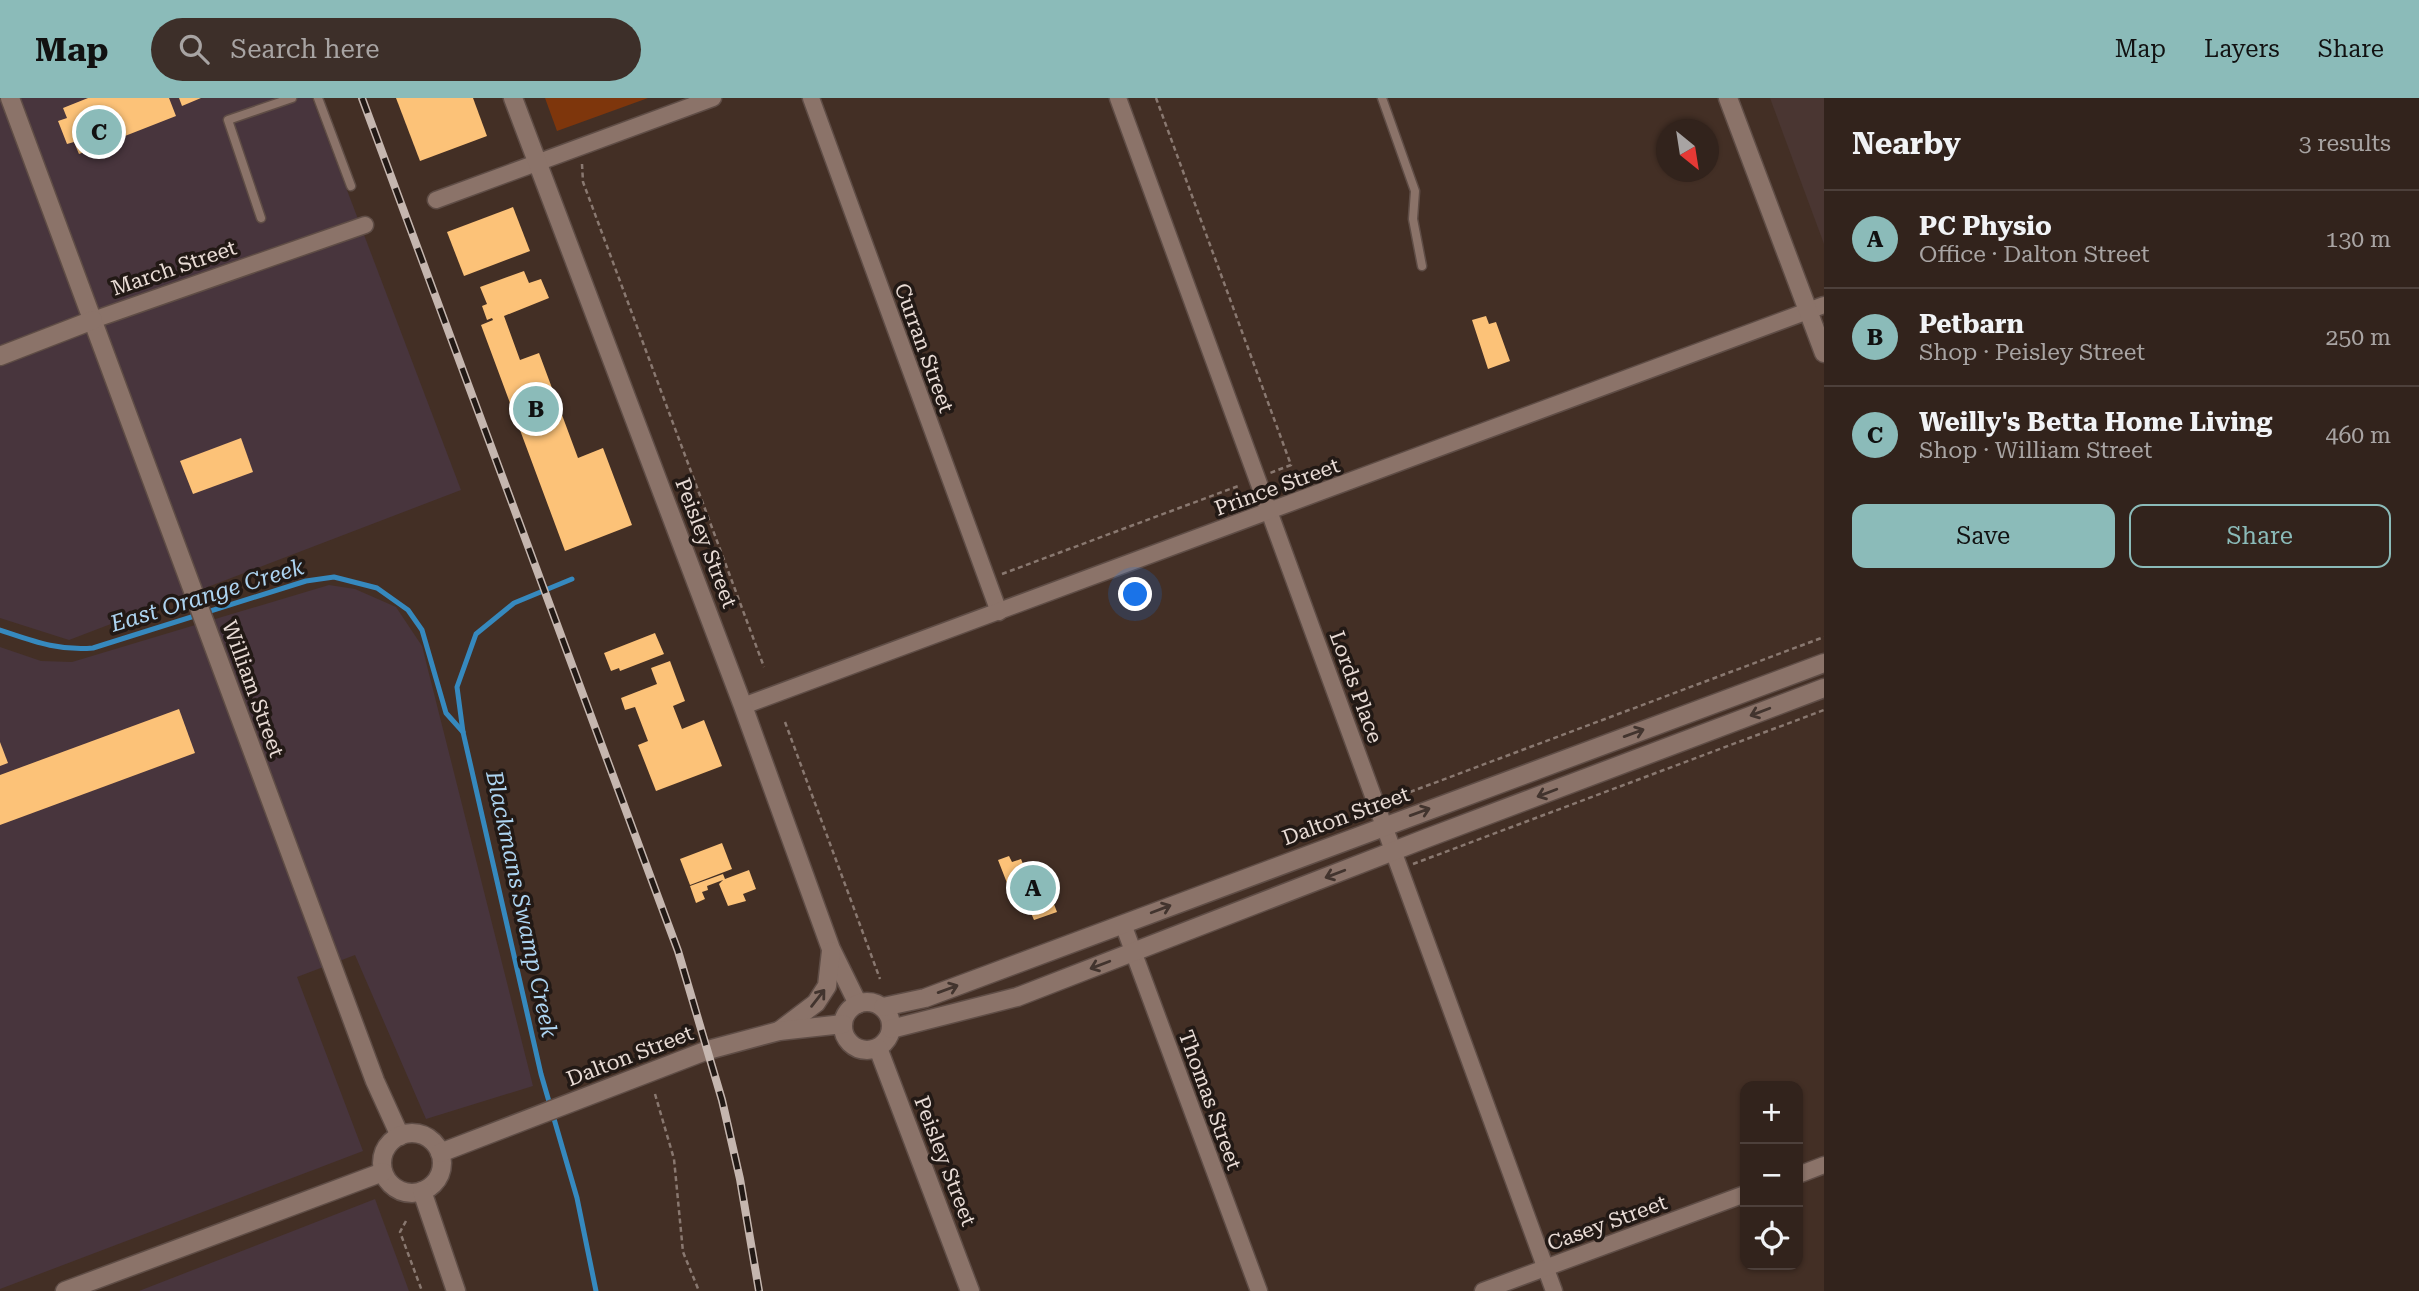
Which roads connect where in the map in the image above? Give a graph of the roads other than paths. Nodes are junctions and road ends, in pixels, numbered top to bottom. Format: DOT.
graph roads {
  1 [pos="10,98"];
  2 [pos="292,98"];
  3 [pos="318,98"];
  4 [pos="513,98"];
  5 [pos="713,98"];
  6 [pos="811,98"];
  7 [pos="1118,98"];
  8 [pos="1382,98"];
  9 [pos="1728,98"];
  10 [pos="537,163"];
  11 [pos="351,186"];
  12 [pos="436,200"];
  13 [pos="261,218"];
  14 [pos="365,225"];
  15 [pos="1422,266"];
  16 [pos="1816,308"];
  17 [pos="93,320"];
  18 [pos="1824,353"];
  19 [pos="0,356"];
  20 [pos="1269,512"];
  21 [pos="999,612"];
  22 [pos="1824,663"];
  23 [pos="1824,688"];
  24 [pos="743,706"];
  25 [pos="1384,826"];
  26 [pos="1393,851"];
  27 [pos="1123,924"];
  28 [pos="831,949"];
  29 [pos="1133,953"];
  30 [pos="858,1004"];
  31 [pos="883,1007"];
  32 [pos="843,1024"];
  33 [pos="891,1029"];
  34 [pos="779,1031"];
  35 [pos="878,1048"];
  36 [pos="400,1136"];
  37 [pos="440,1153"];
  38 [pos="1824,1165"];
  39 [pos="383,1172"];
  40 [pos="1803,1173"];
  41 [pos="422,1191"];
  42 [pos="1740,1196"];
  43 [pos="1546,1268"];
  44 [pos="65,1291"];
  45 [pos="456,1291"];
  46 [pos="970,1291"];
  47 [pos="1259,1291"];
  48 [pos="1483,1291"];
  49 [pos="1554,1291"];
  1 -- 17 [label="main road, William Street"];
  2 -- 13 [label="lane"];
  3 -- 11 [label="lane"];
  4 -- 10 [label="main road, Peisley Street"];
  5 -- 10 [label="street"];
  6 -- 21 [label="street, Curran Street"];
  7 -- 20 [label="street, Lords Place"];
  8 -- 15 [label="lane"];
  9 -- 16 [label="main road"];
  10 -- 12 [label="street"];
  10 -- 24 [label="main road, Peisley Street"];
  14 -- 17 [label="street, March Street"];
  16 -- 18 [label="main road"];
  16 -- 20 [label="street, Prince Street"];
  17 -- 19 [label="main road, March Street"];
  17 -- 36 [label="main road, William Street"];
  20 -- 21 [label="street, Prince Street"];
  20 -- 25 [label="street, Lords Place"];
  21 -- 24 [label="street, Prince Street"];
  25 -- 22 [label="main road, Dalton Street, one-way"];
  23 -- 26 [label="main road, one-way"];
  24 -- 28 [label="main road, Peisley Street"];
  25 -- 26 [label="street, Lords Place"];
  27 -- 25 [label="main road, Dalton Street, one-way"];
  26 -- 29 [label="main road, one-way"];
  26 -- 43 [label="street, Lords Place"];
  27 -- 29 [label="street, Thomas Street"];
  31 -- 27 [label="main road, Dalton Street, one-way"];
  28 -- 30 [label="main road, Peisley Street"];
  34 -- 28 [label="main road, one-way"];
  29 -- 33 [label="main road, one-way"];
  29 -- 47 [label="street, Thomas Street"];
  30 -- 31 [label="main road"];
  30 -- 32 [label="main road"];
  31 -- 33 [label="main road"];
  32 -- 34 [label="main road, Dalton Street"];
  32 -- 35 [label="main road"];
  33 -- 35 [label="main road"];
  34 -- 37 [label="main road, Dalton Street"];
  35 -- 46 [label="main road, Peisley Street"];
  36 -- 37 [label="main road"];
  36 -- 39 [label="main road"];
  37 -- 41 [label="main road"];
  38 -- 40 [label="street"];
  39 -- 41 [label="main road"];
  39 -- 44 [label="main road"];
  41 -- 45 [label="main road"];
  42 -- 43 [label="street, Casey Street"];
  43 -- 48 [label="street, Casey Street"];
  43 -- 49 [label="street, Lords Place"];
}
